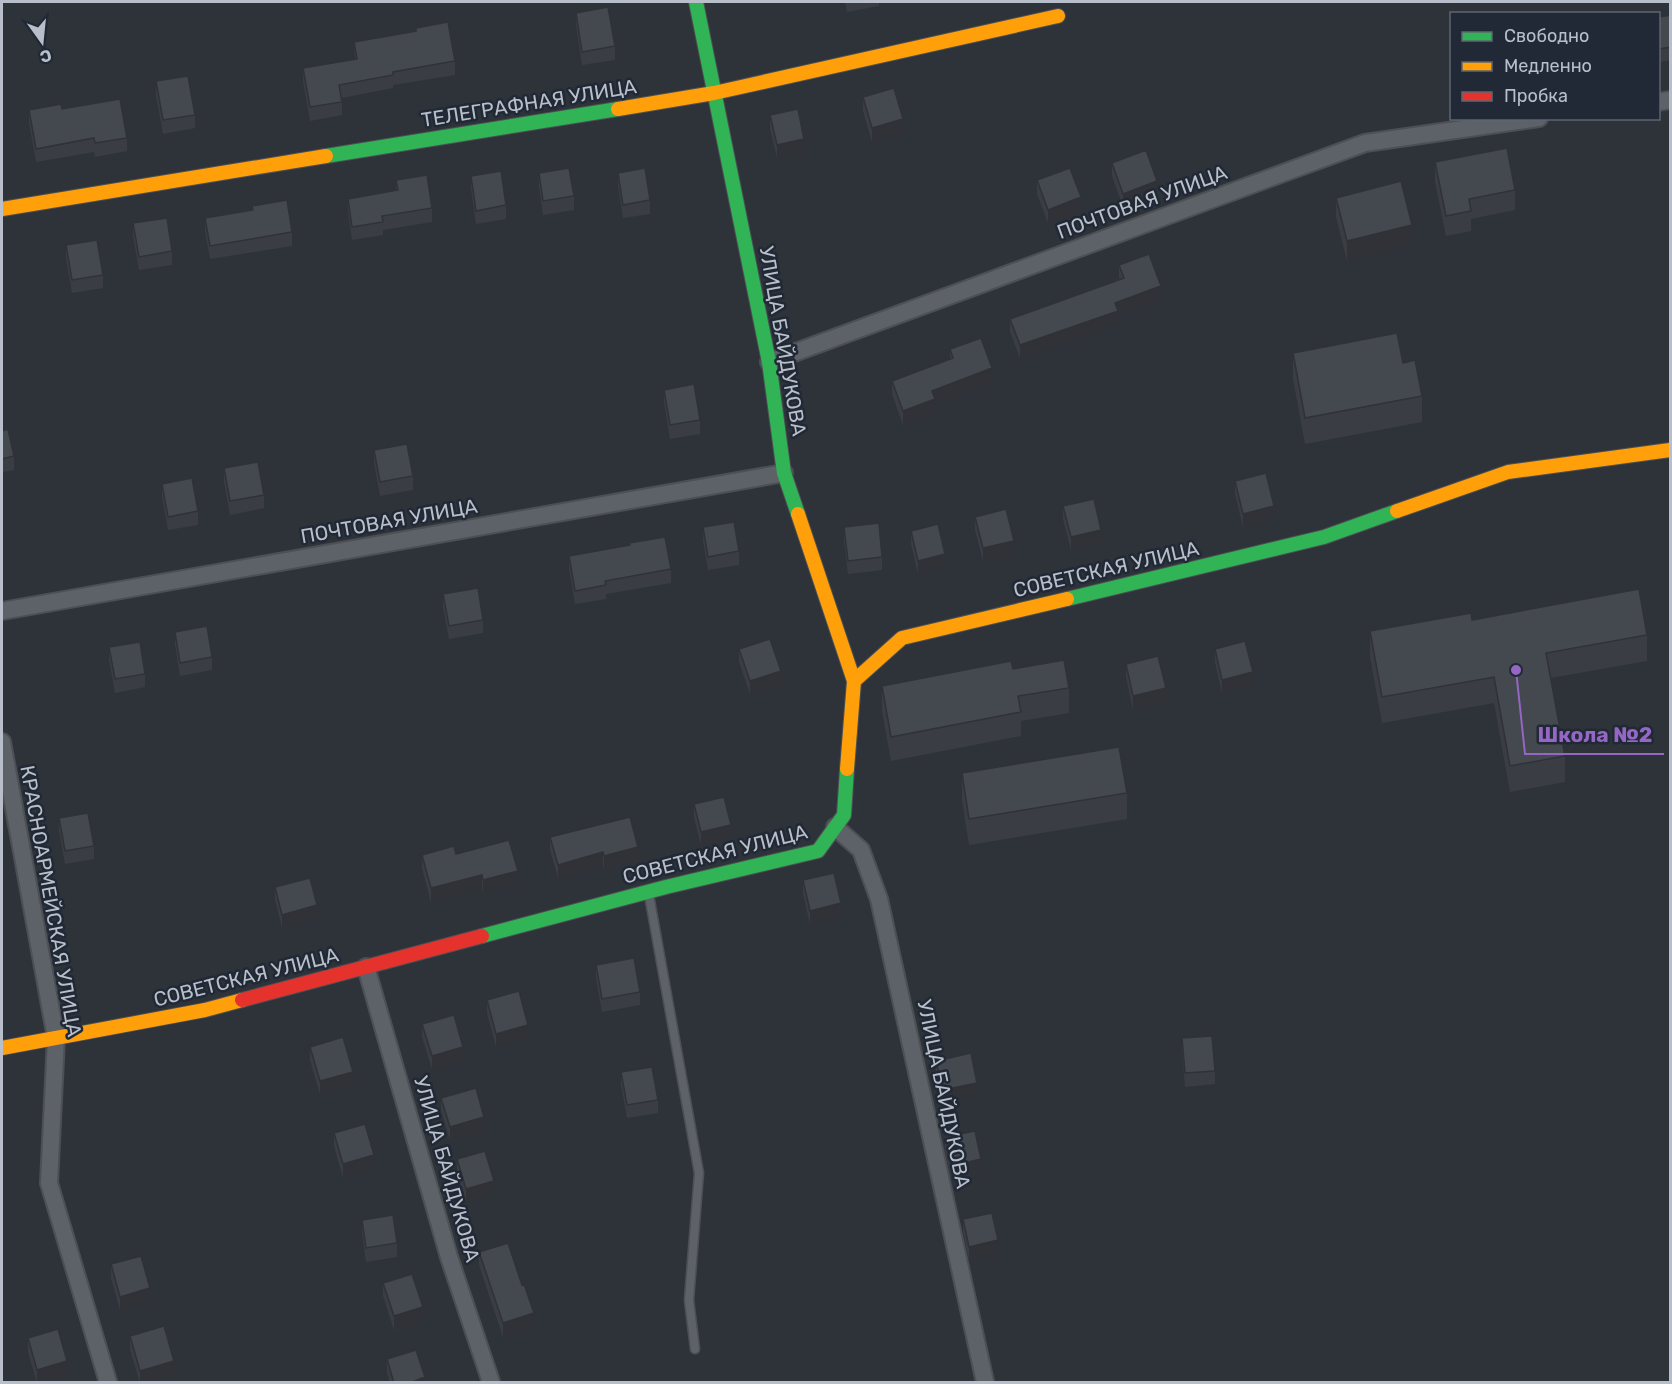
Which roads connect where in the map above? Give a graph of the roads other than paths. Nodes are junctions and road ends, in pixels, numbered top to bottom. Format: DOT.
graph roads {
  1 [pos="696,2"];
  2 [pos="1058,16"];
  3 [pos="714,93"];
  4 [pos="1525,120"];
  5 [pos="2,209"];
  6 [pos="769,362"];
  7 [pos="1671,450"];
  8 [pos="784,472"];
  9 [pos="2,611"];
  10 [pos="854,681"];
  11 [pos="2,742"];
  12 [pos="836,827"];
  13 [pos="649,891"];
  14 [pos="366,967"];
  15 [pos="56,1038"];
  16 [pos="2,1048"];
  17 [pos="695,1349"];
  18 [pos="108,1383"];
  19 [pos="491,1383"];
  20 [pos="986,1383"];
  1 -- 3 [label="street, УЛИЦА БАЙДУКОВА"];
  2 -- 3 [label="street, ТЕЛЕГРАФНАЯ УЛИЦА"];
  3 -- 5 [label="street, ТЕЛЕГРАФНАЯ УЛИЦА"];
  3 -- 6 [label="street, УЛИЦА БАЙДУКОВА"];
  4 -- 6 [label="street, ПОЧТОВАЯ УЛИЦА"];
  6 -- 8 [label="street, УЛИЦА БАЙДУКОВА"];
  7 -- 10 [label="street, СОВЕТСКАЯ УЛИЦА"];
  8 -- 9 [label="street, ПОЧТОВАЯ УЛИЦА"];
  8 -- 10 [label="street, УЛИЦА БАЙДУКОВА"];
  10 -- 12 [label="street, СОВЕТСКАЯ УЛИЦА"];
  11 -- 15 [label="street, КРАСНОАРМЕЙСКАЯ УЛИЦА"];
  12 -- 13 [label="street, СОВЕТСКАЯ УЛИЦА"];
  12 -- 20 [label="street, УЛИЦА БАЙДУКОВА"];
  13 -- 14 [label="street, СОВЕТСКАЯ УЛИЦА"];
  13 -- 17 [label="lane"];
  14 -- 15 [label="street, СОВЕТСКАЯ УЛИЦА"];
  14 -- 19 [label="street, УЛИЦА БАЙДУКОВА"];
  15 -- 16 [label="street, СОВЕТСКАЯ УЛИЦА"];
  15 -- 18 [label="street, КРАСНОАРМЕЙСКАЯ УЛИЦА"];
}
